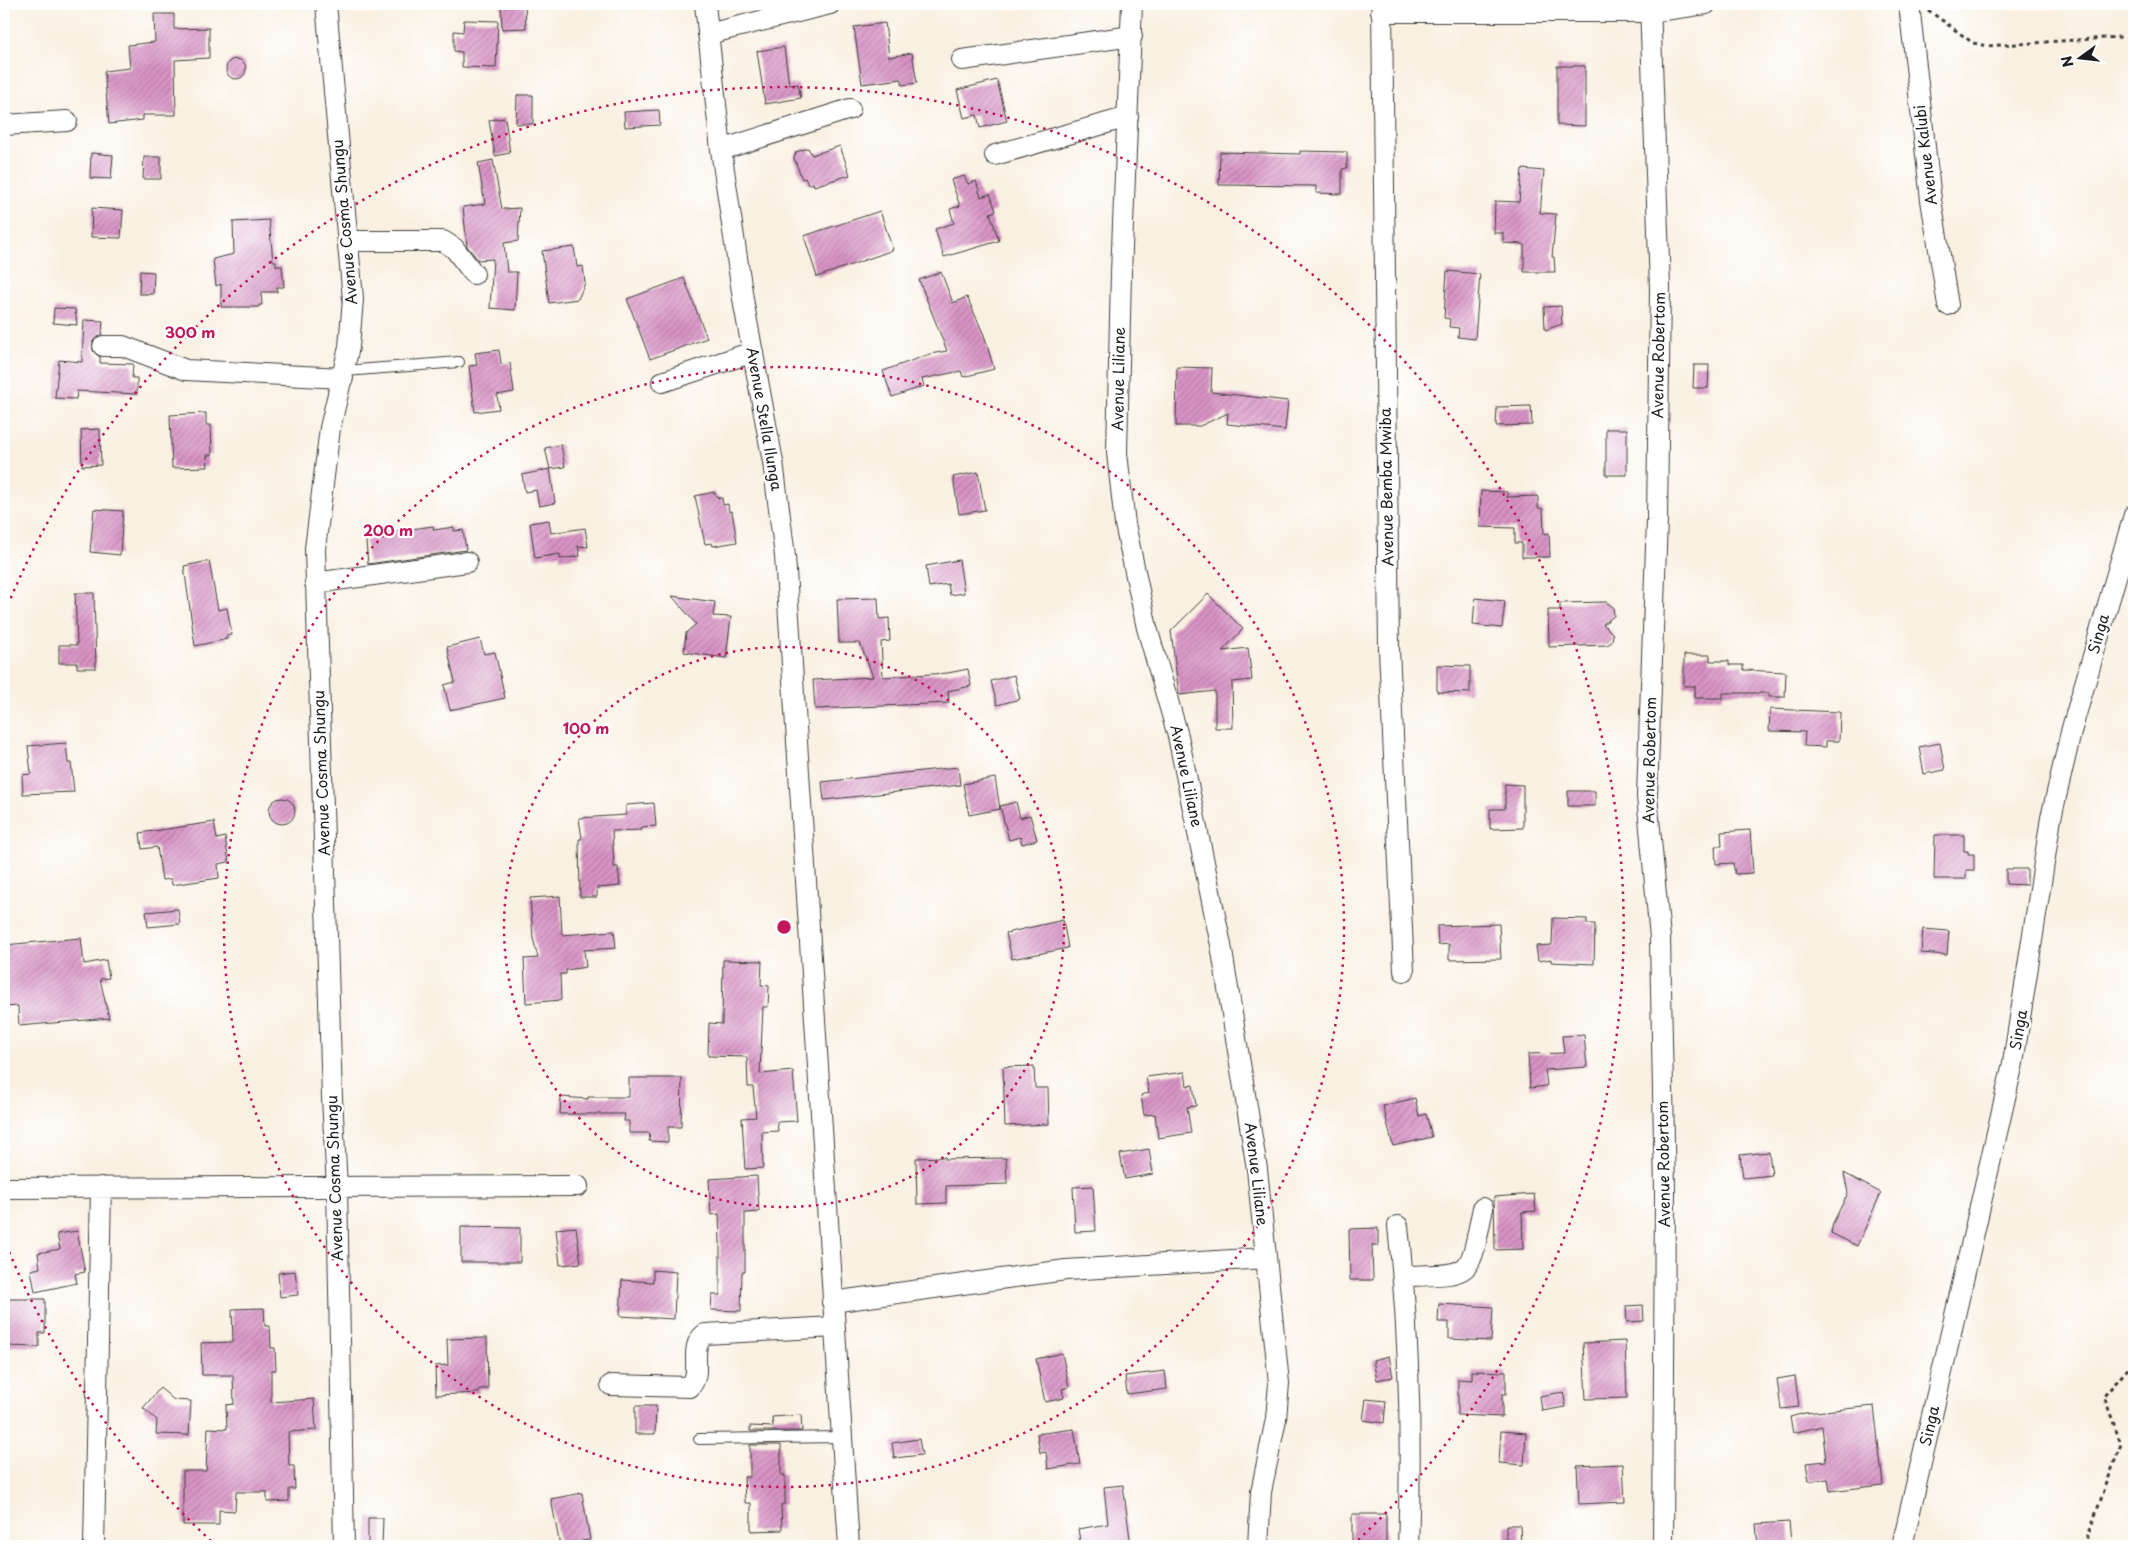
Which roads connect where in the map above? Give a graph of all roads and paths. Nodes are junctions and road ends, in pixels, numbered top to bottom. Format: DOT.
graph roads {
  1 [pos="326,4"];
  2 [pos="705,4"];
  3 [pos="830,4"];
  4 [pos="1132,4"];
  5 [pos="1706,4"];
  6 [pos="1918,6"];
  7 [pos="1381,8"];
  8 [pos="1650,8"];
  9 [pos="708,34"];
  10 [pos="1132,36"];
  11 [pos="2121,37"];
  12 [pos="962,60"];
  13 [pos="850,109"];
  14 [pos="1128,116"];
  15 [pos="67,121"];
  16 [pos="4,125"];
  17 [pos="722,150"];
  18 [pos="995,154"];
  19 [pos="348,241"];
  20 [pos="474,274"];
  21 [pos="1948,305"];
  22 [pos="103,346"];
  23 [pos="753,352"];
  24 [pos="459,362"];
  25 [pos="344,374"];
  26 [pos="662,382"];
  27 [pos="2134,515"];
  28 [pos="467,562"];
  29 [pos="315,583"];
  30 [pos="1404,971"];
  31 [pos="578,1186"];
  32 [pos="101,1187"];
  33 [pos="337,1187"];
  34 [pos="4,1188"];
  35 [pos="1483,1208"];
  36 [pos="1398,1226"];
  37 [pos="1266,1258"];
  38 [pos="1403,1276"];
  39 [pos="832,1302"];
  40 [pos="834,1327"];
  41 [pos="2134,1362"];
  42 [pos="611,1385"];
  43 [pos="840,1437"];
  44 [pos="699,1439"];
  45 [pos="94,1546"];
  46 [pos="344,1546"];
  47 [pos="849,1546"];
  48 [pos="1258,1546"];
  49 [pos="1408,1546"];
  50 [pos="1663,1546"];
  51 [pos="1902,1546"];
  52 [pos="2084,1546"];
  1 -- 19 [label="street, Avenue Cosma Shungu"];
  2 -- 9 [label="street, Avenue Stella Ilunga"];
  3 -- 9 [label="street"];
  4 -- 10 [label="street, Avenue Liliane"];
  5 -- 8 [label="street"];
  6 -- 11 [label="path"];
  6 -- 21 [label="street, Avenue Kalubi"];
  7 -- 8 [label="street"];
  7 -- 30 [label="street, Avenue Bemba Mwiba"];
  8 -- 50 [label="street, Avenue Robertom"];
  9 -- 17 [label="street, Avenue Stella Ilunga"];
  10 -- 12 [label="street"];
  10 -- 14 [label="street, Avenue Liliane"];
  13 -- 17 [label="street"];
  14 -- 18 [label="street"];
  14 -- 37 [label="street, Avenue Liliane"];
  15 -- 16 [label="street"];
  17 -- 23 [label="street, Avenue Stella Ilunga"];
  19 -- 20 [label="street"];
  19 -- 25 [label="street, Avenue Cosma Shungu"];
  22 -- 25 [label="street"];
  23 -- 26 [label="street"];
  23 -- 39 [label="street, Avenue Stella Ilunga"];
  24 -- 25 [label="lane"];
  25 -- 29 [label="street, Avenue Cosma Shungu"];
  27 -- 51 [label="street, Singa"];
  28 -- 29 [label="street"];
  29 -- 33 [label="street, Avenue Cosma Shungu"];
  31 -- 33 [label="street"];
  32 -- 33 [label="street"];
  32 -- 34 [label="street"];
  32 -- 45 [label="street"];
  33 -- 46 [label="street, Avenue Cosma Shungu"];
  35 -- 38 [label="street"];
  36 -- 38 [label="street"];
  37 -- 39 [label="street"];
  37 -- 48 [label="street, Avenue Liliane"];
  38 -- 49 [label="street"];
  39 -- 40 [label="street, Avenue Stella Ilunga"];
  40 -- 42 [label="street"];
  40 -- 43 [label="street, Avenue Stella Ilunga"];
  41 -- 52 [label="path"];
  43 -- 44 [label="lane"];
  43 -- 47 [label="street, Avenue Stella Ilunga"];
}
